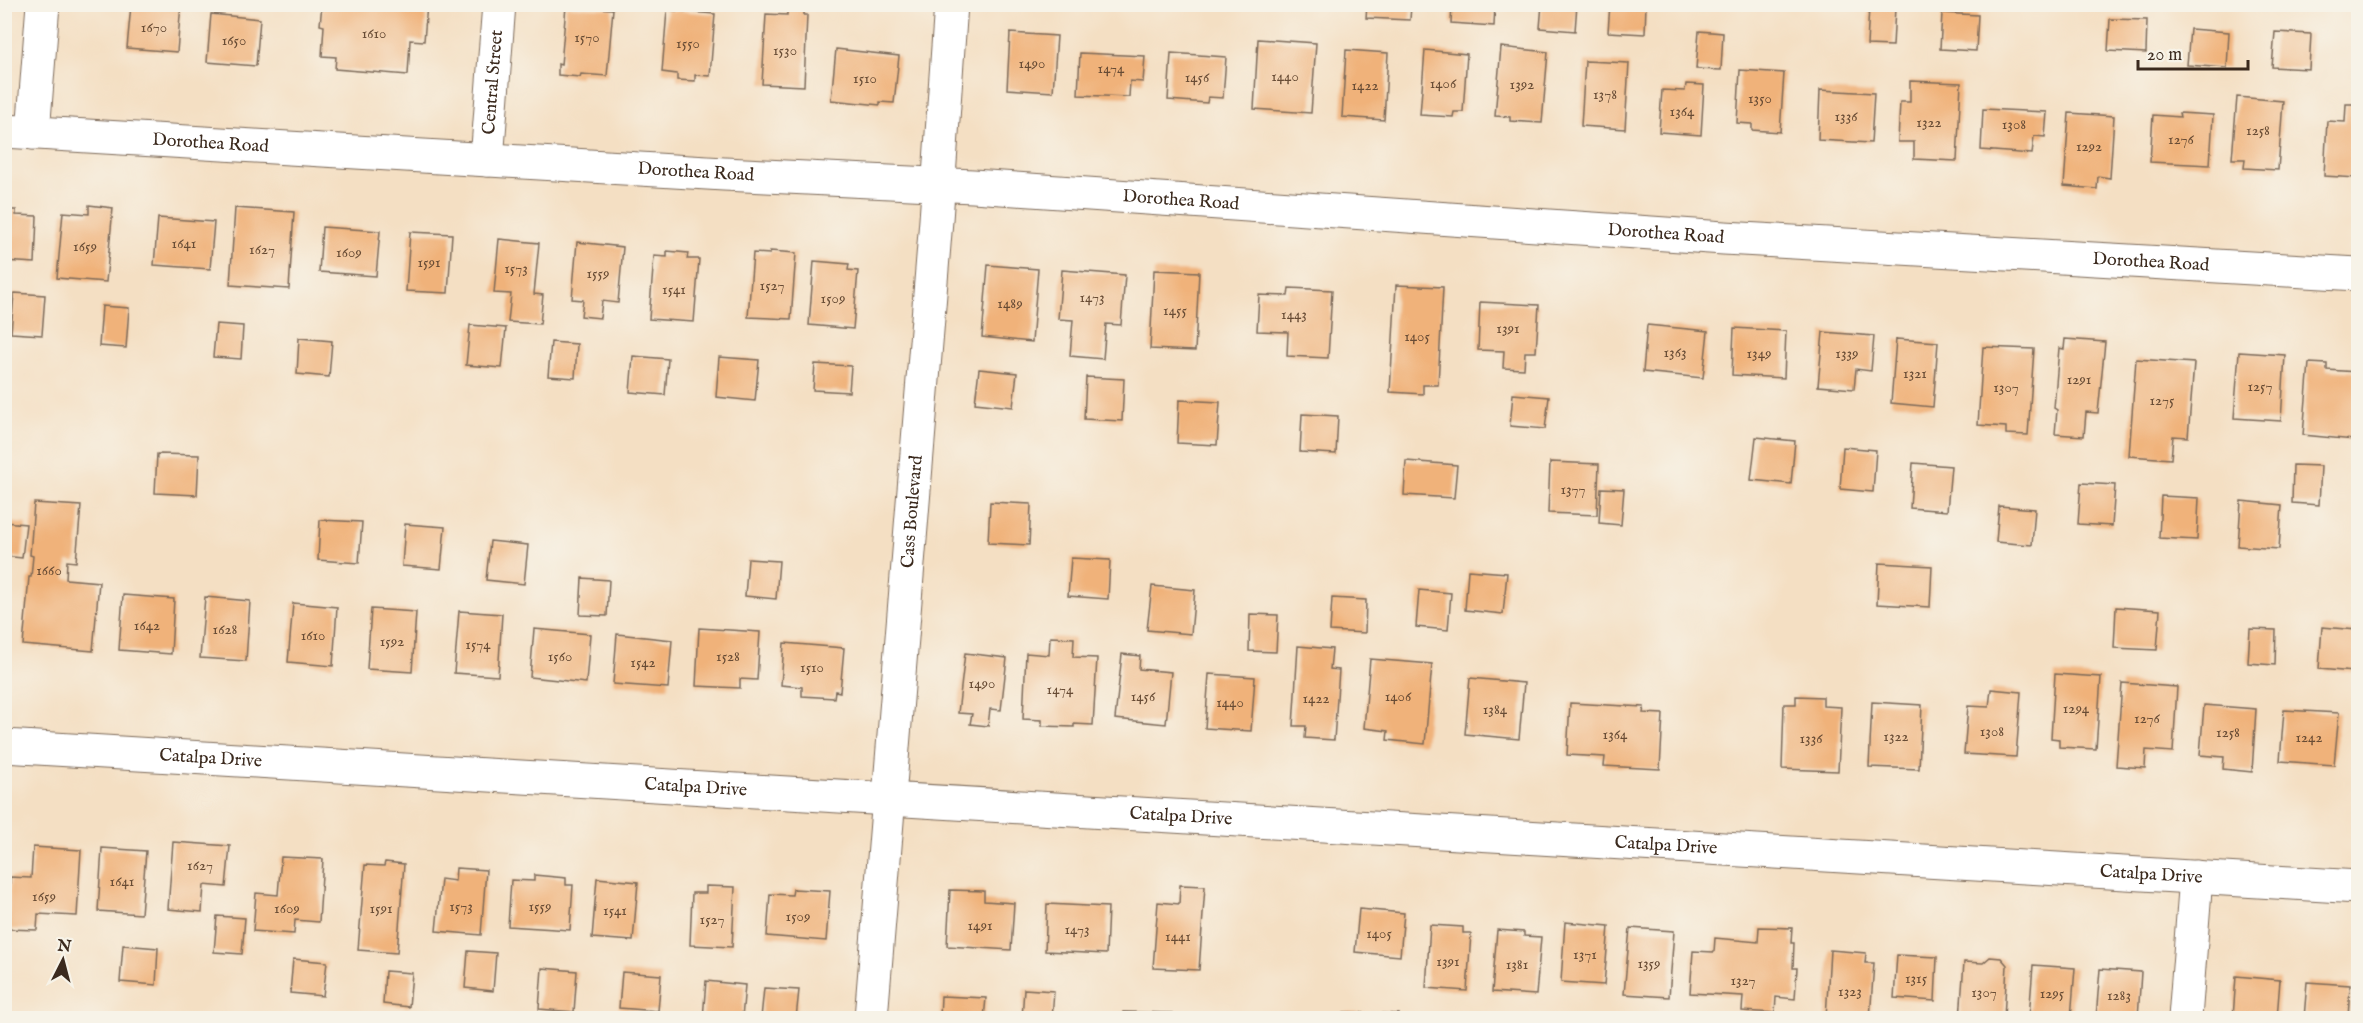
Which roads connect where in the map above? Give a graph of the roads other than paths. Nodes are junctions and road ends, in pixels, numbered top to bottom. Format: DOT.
graph roads {
  1 [pos="43,4"];
  2 [pos="499,4"];
  3 [pos="951,4"];
  4 [pos="19,132"];
  5 [pos="487,160"];
  6 [pos="938,185"];
  7 [pos="2358,274"];
  8 [pos="4,746"];
  9 [pos="889,800"];
  10 [pos="2196,877"];
  11 [pos="2358,887"];
  12 [pos="871,1018"];
  13 [pos="2185,1018"];
  1 -- 4 [label="street"];
  2 -- 5 [label="street, Central Street"];
  3 -- 6 [label="street, Cass Boulevard"];
  4 -- 5 [label="street, Dorothea Road"];
  5 -- 6 [label="street, Dorothea Road"];
  6 -- 7 [label="street, Dorothea Road"];
  6 -- 9 [label="street, Cass Boulevard"];
  8 -- 9 [label="street, Catalpa Drive"];
  9 -- 10 [label="street, Catalpa Drive"];
  9 -- 12 [label="street, Cass Boulevard"];
  10 -- 11 [label="street, Catalpa Drive"];
  10 -- 13 [label="street"];
}
